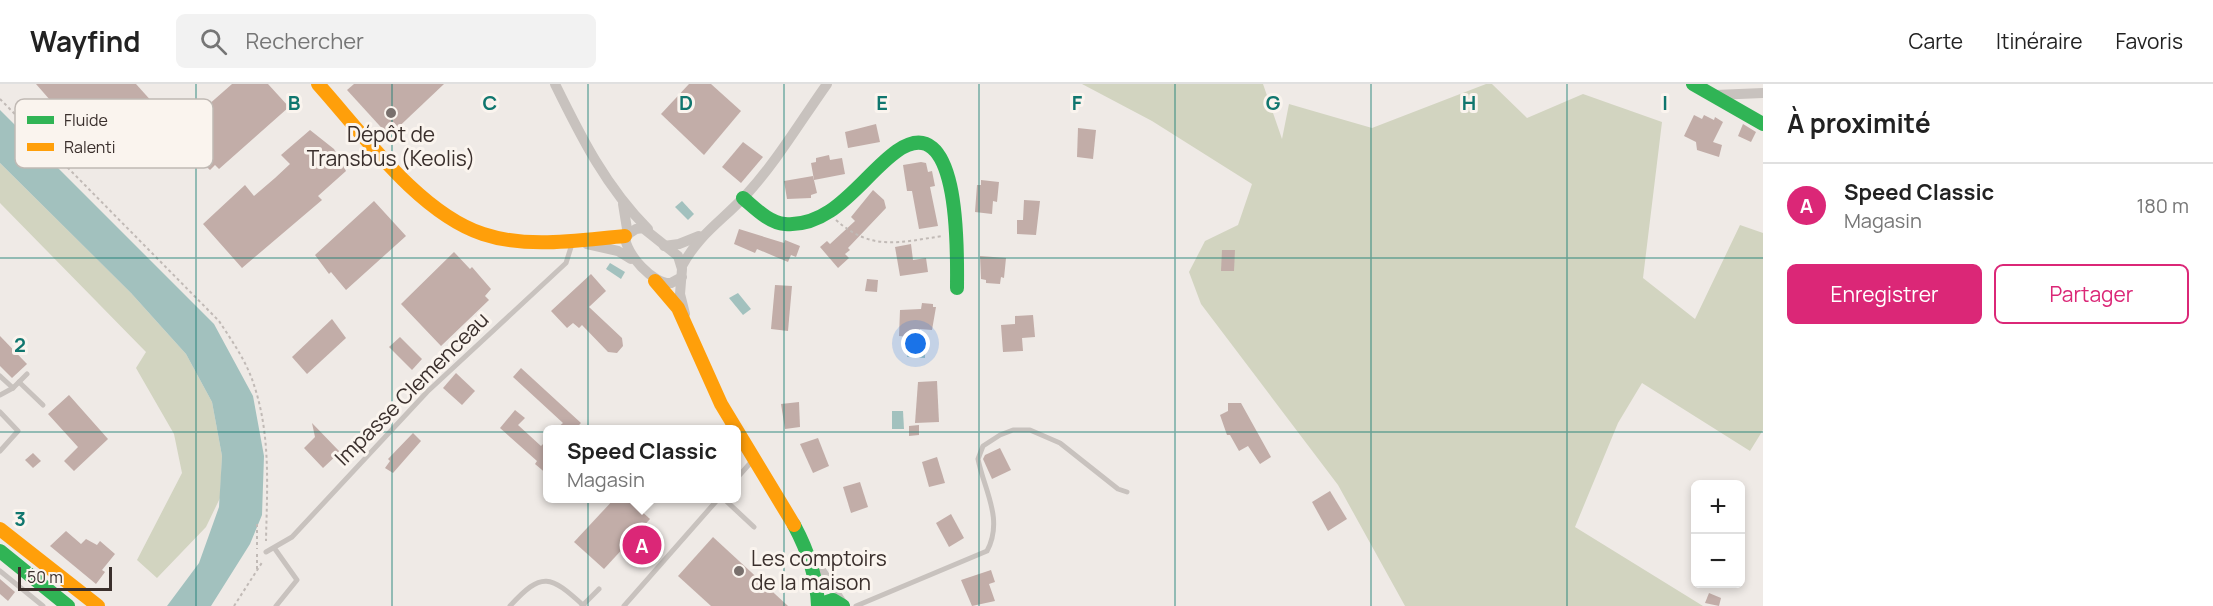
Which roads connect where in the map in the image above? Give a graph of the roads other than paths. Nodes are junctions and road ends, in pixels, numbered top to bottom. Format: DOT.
graph roads {
  1 [pos="318,84"];
  2 [pos="555,84"];
  3 [pos="827,84"];
  4 [pos="1693,84"];
  5 [pos="1763,93"];
  6 [pos="1715,95"];
  7 [pos="1763,124"];
  8 [pos="743,198"];
  9 [pos="624,204"];
  10 [pos="650,231"];
  11 [pos="702,235"];
  12 [pos="626,236"];
  13 [pos="572,242"];
  14 [pos="664,246"];
  15 [pos="640,265"];
  16 [pos="682,271"];
  17 [pos="655,281"];
  18 [pos="957,288"];
  19 [pos="689,328"];
  20 [pos="27,374"];
  21 [pos="0,376"];
  22 [pos="19,382"];
  23 [pos="13,388"];
  24 [pos="0,395"];
  25 [pos="43,405"];
  26 [pos="0,412"];
  27 [pos="735,425"];
  28 [pos="741,435"];
  29 [pos="0,450"];
  30 [pos="755,458"];
  31 [pos="741,473"];
  32 [pos="1127,492"];
  33 [pos="717,503"];
  34 [pos="727,503"];
  35 [pos="754,527"];
  36 [pos="0,530"];
  37 [pos="275,549"];
  38 [pos="807,549"];
  39 [pos="0,551"];
  40 [pos="266,552"];
  41 [pos="0,571"];
  42 [pos="599,589"];
  43 [pos="818,605"];
  44 [pos="843,605"];
  45 [pos="43,606"];
  46 [pos="68,606"];
  47 [pos="98,606"];
  48 [pos="276,606"];
  49 [pos="510,606"];
  50 [pos="583,606"];
  51 [pos="624,606"];
  52 [pos="856,606"];
  1 -- 13 [label="street"];
  2 -- 9 [label="street"];
  3 -- 8 [label="street"];
  4 -- 6 [label="street"];
  5 -- 6 [label="street"];
  6 -- 7 [label="street"];
  8 -- 11 [label="street"];
  8 -- 18 [label="street"];
  9 -- 10 [label="street"];
  9 -- 12 [label="street"];
  10 -- 12 [label="street"];
  10 -- 14 [label="street"];
  11 -- 14 [label="street"];
  11 -- 16 [label="street"];
  12 -- 13 [label="street"];
  12 -- 15 [label="street"];
  13 -- 15 [label="street"];
  13 -- 37 [label="lane, Impasse Clemenceau"];
  14 -- 16 [label="street"];
  15 -- 17 [label="street"];
  16 -- 17 [label="street"];
  16 -- 19 [label="street"];
  17 -- 19 [label="street"];
  19 -- 27 [label="street"];
  20 -- 22 [label="lane"];
  21 -- 23 [label="lane"];
  22 -- 23 [label="lane"];
  22 -- 25 [label="lane"];
  23 -- 24 [label="lane"];
  26 -- 29 [label="lane"];
  28 -- 30 [label="street"];
  30 -- 31 [label="lane"];
  30 -- 38 [label="street"];
  32 -- 52 [label="lane"];
  33 -- 51 [label="lane"];
  34 -- 35 [label="lane"];
  36 -- 47 [label="street"];
  37 -- 40 [label="lane, Impasse Clemenceau"];
  37 -- 48 [label="lane"];
  38 -- 43 [label="street"];
  38 -- 44 [label="street"];
  39 -- 46 [label="street"];
  41 -- 45 [label="lane"];
  42 -- 50 [label="lane"];
  43 -- 44 [label="street"];
  49 -- 50 [label="lane"];
}
